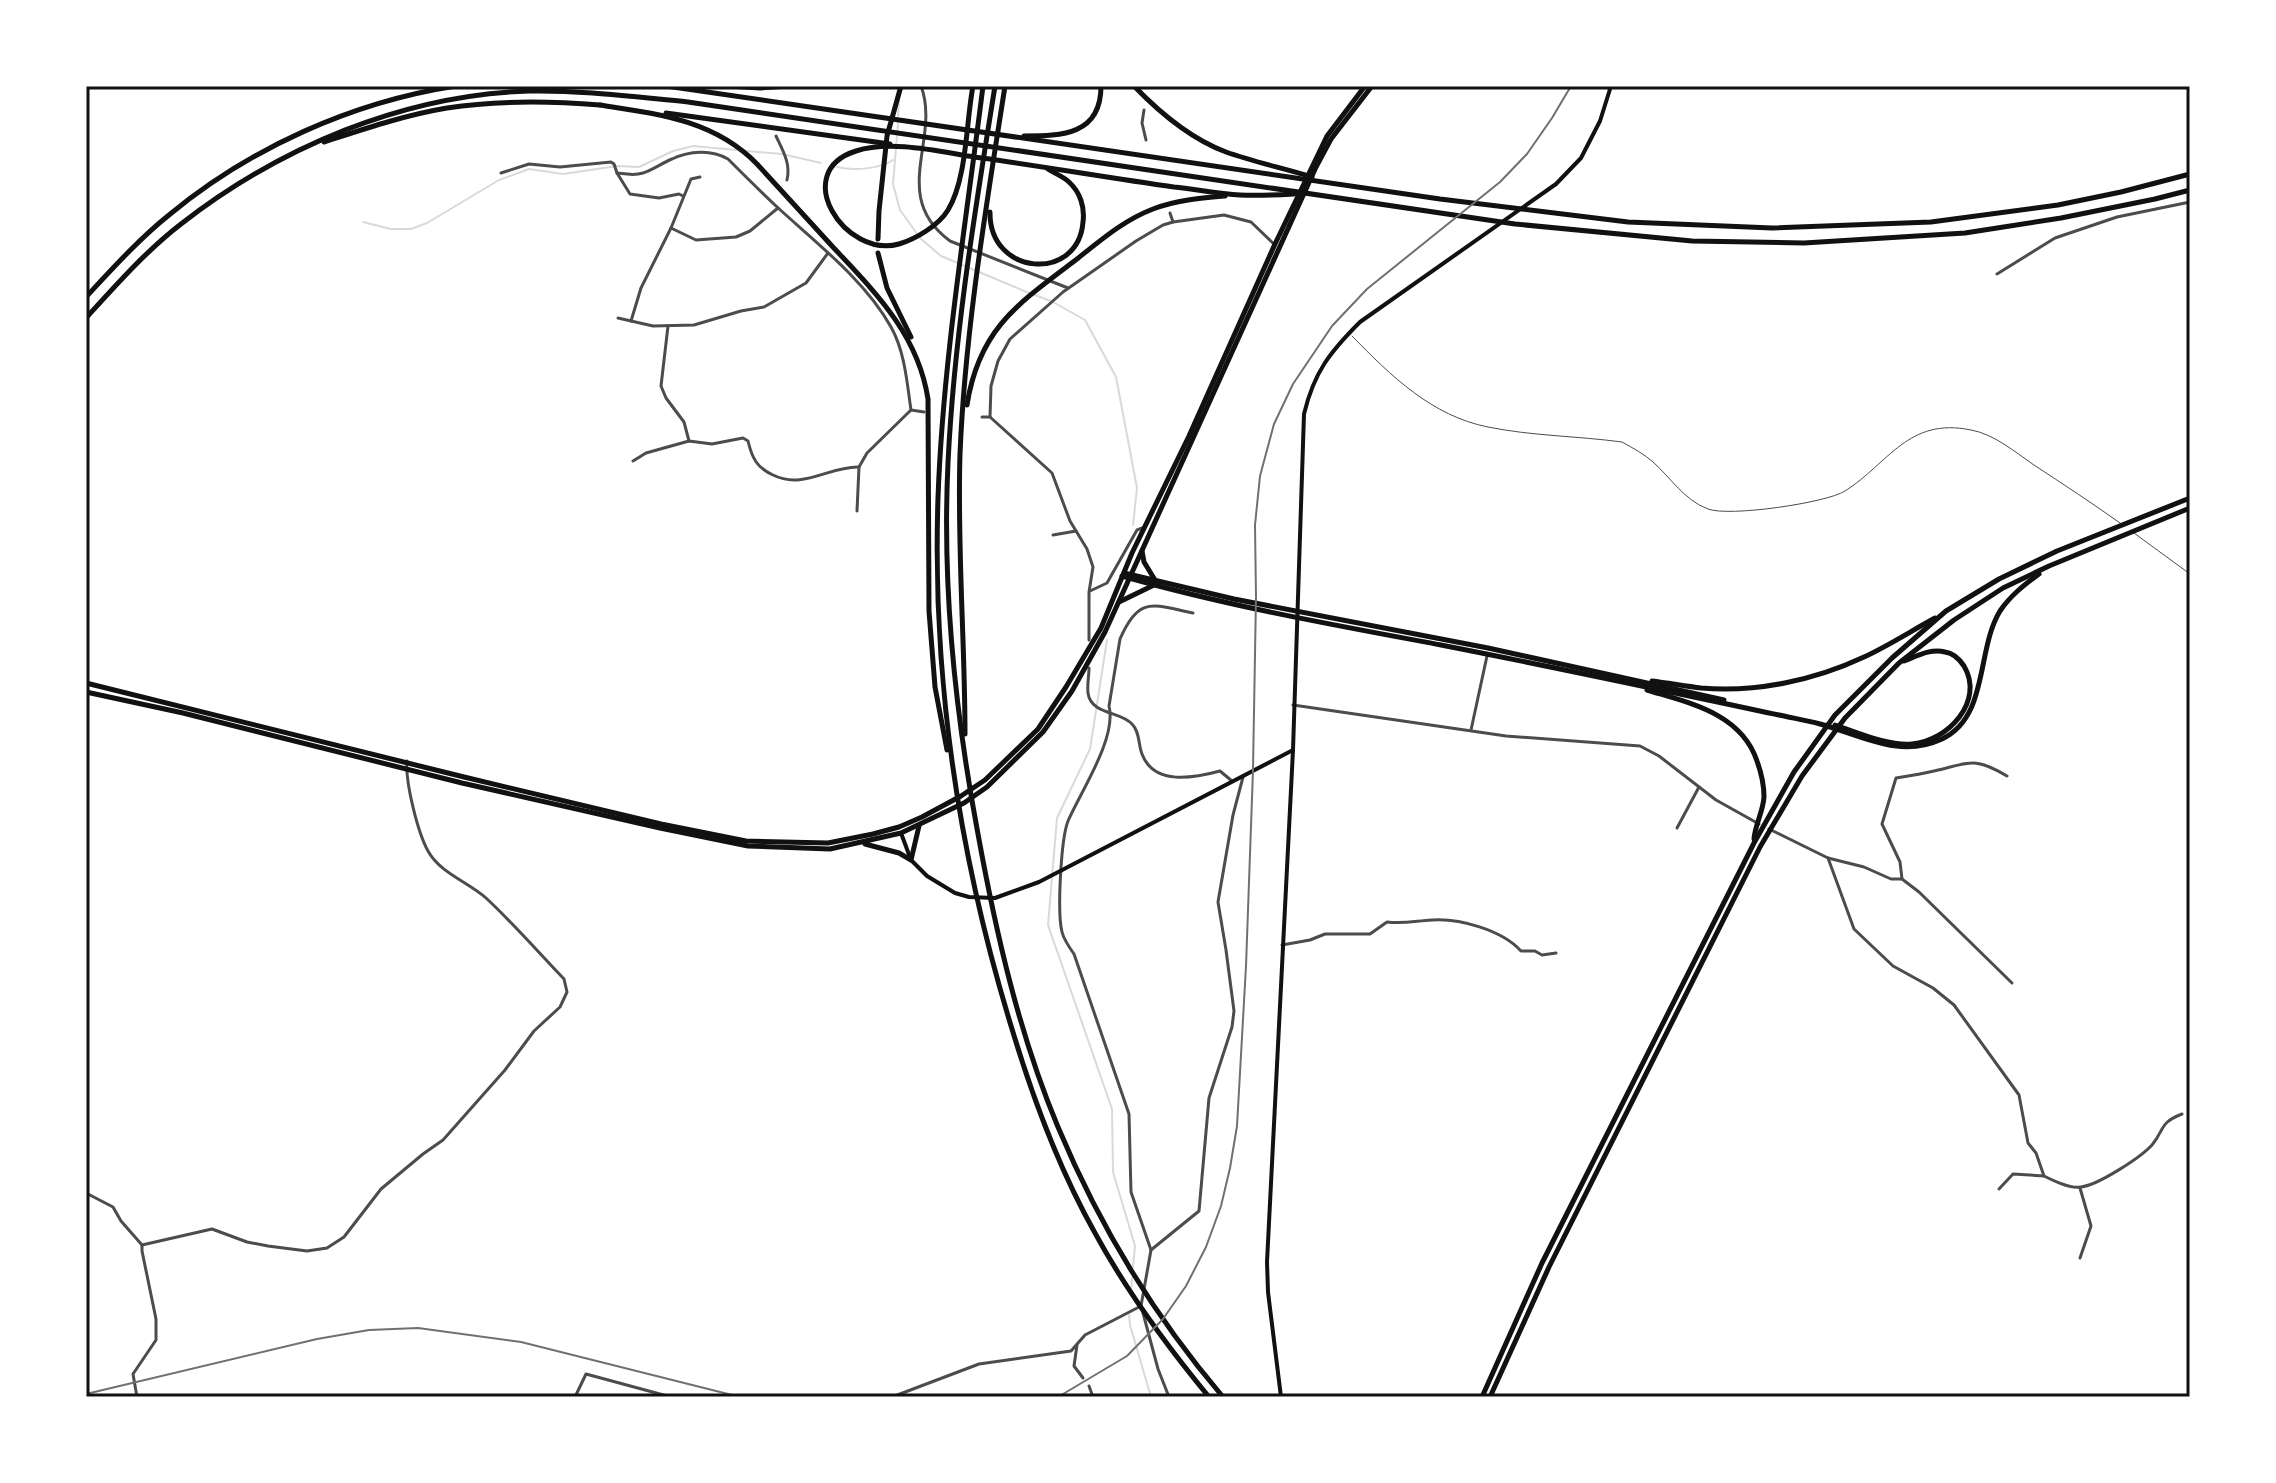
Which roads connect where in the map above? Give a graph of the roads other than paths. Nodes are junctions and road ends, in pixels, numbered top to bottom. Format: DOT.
graph roads {
  1 [pos="456,86"];
  2 [pos="666,86"];
  3 [pos="728,86"];
  4 [pos="789,86"];
  5 [pos="901,86"];
  6 [pos="921,86"];
  7 [pos="973,86"];
  8 [pos="983,86"];
  9 [pos="995,86"];
  10 [pos="1007,86"];
  11 [pos="1101,86"];
  12 [pos="1135,86"];
  13 [pos="1365,86"];
  14 [pos="1372,86"];
  15 [pos="1611,86"];
  16 [pos="600,105"];
  17 [pos="1144,110"];
  18 [pos="776,136"];
  19 [pos="1048,139"];
  20 [pos="1146,140"];
  21 [pos="884,144"];
  22 [pos="300,150"];
  23 [pos="1044,166"];
  24 [pos="617,172"];
  25 [pos="501,173"];
  26 [pos="993,173"];
  27 [pos="2190,174"];
  28 [pos="700,177"];
  29 [pos="787,180"];
  30 [pos="1328,182"];
  31 [pos="2190,190"];
  32 [pos="1267,191"];
  33 [pos="774,194"];
  34 [pos="1238,195"];
  35 [pos="683,196"];
  36 [pos="769,199"];
  37 [pos="2190,202"];
  38 [pos="778,208"];
  39 [pos="1170,213"];
  40 [pos="1173,222"];
  41 [pos="671,228"];
  42 [pos="878,239"];
  43 [pos="1275,244"];
  44 [pos="1276,252"];
  45 [pos="828,253"];
  46 [pos="878,253"];
  47 [pos="1997,274"];
  48 [pos="1068,288"];
  49 [pos="86,297"];
  50 [pos="86,318"];
  51 [pos="618,318"];
  52 [pos="631,321"];
  53 [pos="668,326"];
  54 [pos="1349,333"];
  55 [pos="923,370"];
  56 [pos="911,410"];
  57 [pos="924,412"];
  58 [pos="982,417"];
  59 [pos="990,417"];
  60 [pos="689,441"];
  61 [pos="960,453"];
  62 [pos="633,461"];
  63 [pos="859,467"];
  64 [pos="2190,498"];
  65 [pos="2190,508"];
  66 [pos="857,511"];
  67 [pos="1145,527"];
  68 [pos="1076,531"];
  69 [pos="1053,535"];
  70 [pos="1142,551"];
  71 [pos="2049,566"];
  72 [pos="2190,574"];
  73 [pos="1127,576"];
  74 [pos="1155,583"];
  75 [pos="1089,592"];
  76 [pos="1119,602"];
  77 [pos="1946,611"];
  78 [pos="1193,613"];
  79 [pos="1089,640"];
  80 [pos="1488,651"];
  81 [pos="1899,663"];
  82 [pos="1089,668"];
  83 [pos="1611,677"];
  84 [pos="86,683"];
  85 [pos="86,692"];
  86 [pos="1293,705"];
  87 [pos="1111,714"];
  88 [pos="1471,731"];
  89 [pos="1293,750"];
  90 [pos="965,759"];
  91 [pos="407,765"];
  92 [pos="951,766"];
  93 [pos="1243,775"];
  94 [pos="2007,776"];
  95 [pos="1232,781"];
  96 [pos="1699,787"];
  97 [pos="1766,822"];
  98 [pos="919,826"];
  99 [pos="1677,828"];
  100 [pos="900,830"];
  101 [pos="860,843"];
  102 [pos="1828,858"];
  103 [pos="911,860"];
  104 [pos="1061,870"];
  105 [pos="1902,879"];
  106 [pos="1282,945"];
  107 [pos="1556,953"];
  108 [pos="2012,983"];
  109 [pos="2182,1114"];
  110 [pos="2044,1176"];
  111 [pos="2080,1188"];
  112 [pos="1999,1189"];
  113 [pos="86,1193"];
  114 [pos="142,1245"];
  115 [pos="1151,1250"];
  116 [pos="2080,1258"];
  117 [pos="1140,1306"];
  118 [pos="1077,1344"];
  119 [pos="1083,1378"];
  120 [pos="1089,1386"];
  121 [pos="658,1395"];
  122 [pos="137,1397"];
  123 [pos="575,1397"];
  124 [pos="671,1397"];
  125 [pos="892,1397"];
  126 [pos="1093,1397"];
  127 [pos="1169,1397"];
  128 [pos="1209,1397"];
  129 [pos="1223,1397"];
  130 [pos="1281,1397"];
  131 [pos="1482,1397"];
  132 [pos="1490,1397"];
  1 -- 49 [label="main road"];
  2 -- 19 [label="main road"];
  3 -- 4 [label="main road"];
  5 -- 42 [label="main road"];
  6 -- 48 [label="street"];
  7 -- 21 [label="main road"];
  8 -- 92 [label="main road"];
  9 -- 90 [label="main road"];
  10 -- 26 [label="main road"];
  11 -- 19 [label="main road"];
  12 -- 30 [label="main road"];
  13 -- 43 [label="main road"];
  14 -- 44 [label="main road"];
  15 -- 54 [label="main road"];
  16 -- 21 [label="main road"];
  16 -- 22 [label="main road"];
  16 -- 55 [label="main road"];
  17 -- 20 [label="street"];
  18 -- 29 [label="street"];
  19 -- 30 [label="main road"];
  21 -- 23 [label="main road"];
  22 -- 32 [label="main road"];
  22 -- 50 [label="main road"];
  23 -- 26 [label="main road"];
  23 -- 34 [label="main road"];
  24 -- 25 [label="street"];
  24 -- 35 [label="street"];
  24 -- 36 [label="street"];
  26 -- 61 [label="main road"];
  27 -- 30 [label="main road"];
  28 -- 35 [label="street"];
  31 -- 32 [label="main road"];
  32 -- 34 [label="main road"];
  33 -- 36 [label="street"];
  34 -- 61 [label="main road"];
  35 -- 41 [label="street"];
  36 -- 38 [label="street"];
  37 -- 47 [label="street"];
  38 -- 41 [label="street"];
  38 -- 45 [label="street"];
  39 -- 40 [label="street"];
  40 -- 43 [label="street"];
  40 -- 48 [label="street"];
  41 -- 52 [label="street"];
  43 -- 44 [label="street"];
  43 -- 67 [label="main road"];
  44 -- 70 [label="main road"];
  45 -- 53 [label="street"];
  45 -- 56 [label="street"];
  46 -- 55 [label="main road"];
  48 -- 59 [label="street"];
  51 -- 52 [label="street"];
  52 -- 53 [label="street"];
  53 -- 60 [label="street"];
  54 -- 72 [label="lane"];
  54 -- 86 [label="main road"];
  55 -- 92 [label="main road"];
  56 -- 57 [label="street"];
  56 -- 63 [label="street"];
  58 -- 59 [label="street"];
  59 -- 68 [label="street"];
  60 -- 62 [label="street"];
  60 -- 63 [label="street"];
  61 -- 90 [label="main road"];
  63 -- 66 [label="street"];
  64 -- 77 [label="main road"];
  65 -- 71 [label="main road"];
  67 -- 73 [label="main road"];
  67 -- 75 [label="street"];
  68 -- 69 [label="street"];
  68 -- 75 [label="street"];
  70 -- 73 [label="main road"];
  70 -- 74 [label="main road"];
  71 -- 81 [label="main road"];
  71 -- 83 [label="main road"];
  73 -- 74 [label="main road"];
  73 -- 76 [label="main road"];
  73 -- 100 [label="main road"];
  74 -- 76 [label="main road"];
  74 -- 80 [label="main road"];
  75 -- 79 [label="street"];
  76 -- 98 [label="main road"];
  77 -- 83 [label="main road"];
  77 -- 97 [label="main road"];
  78 -- 87 [label="street"];
  80 -- 83 [label="main road"];
  80 -- 88 [label="street"];
  81 -- 83 [label="main road"];
  81 -- 97 [label="main road"];
  82 -- 87 [label="street"];
  83 -- 97 [label="main road"];
  84 -- 91 [label="main road"];
  85 -- 91 [label="main road"];
  86 -- 88 [label="street"];
  86 -- 89 [label="main road"];
  87 -- 95 [label="street"];
  87 -- 104 [label="street"];
  88 -- 96 [label="street"];
  89 -- 93 [label="main road"];
  89 -- 106 [label="main road"];
  90 -- 129 [label="main road"];
  91 -- 100 [label="main road"];
  91 -- 101 [label="main road"];
  91 -- 114 [label="street"];
  92 -- 128 [label="main road"];
  93 -- 95 [label="main road"];
  93 -- 115 [label="street"];
  94 -- 105 [label="street"];
  95 -- 104 [label="main road"];
  96 -- 99 [label="street"];
  96 -- 102 [label="street"];
  97 -- 131 [label="main road"];
  97 -- 132 [label="main road"];
  98 -- 100 [label="main road"];
  98 -- 103 [label="main road"];
  100 -- 101 [label="main road"];
  100 -- 103 [label="main road"];
  101 -- 103 [label="main road"];
  102 -- 105 [label="street"];
  102 -- 110 [label="street"];
  103 -- 104 [label="main road"];
  104 -- 115 [label="street"];
  105 -- 108 [label="street"];
  106 -- 107 [label="street"];
  106 -- 130 [label="main road"];
  109 -- 111 [label="street"];
  110 -- 111 [label="street"];
  110 -- 112 [label="street"];
  111 -- 116 [label="street"];
  113 -- 114 [label="street"];
  114 -- 122 [label="street"];
  115 -- 117 [label="street"];
  117 -- 118 [label="street"];
  117 -- 127 [label="street"];
  118 -- 119 [label="street"];
  118 -- 125 [label="street"];
  120 -- 126 [label="street"];
  121 -- 123 [label="street"];
  121 -- 124 [label="street"];
}
